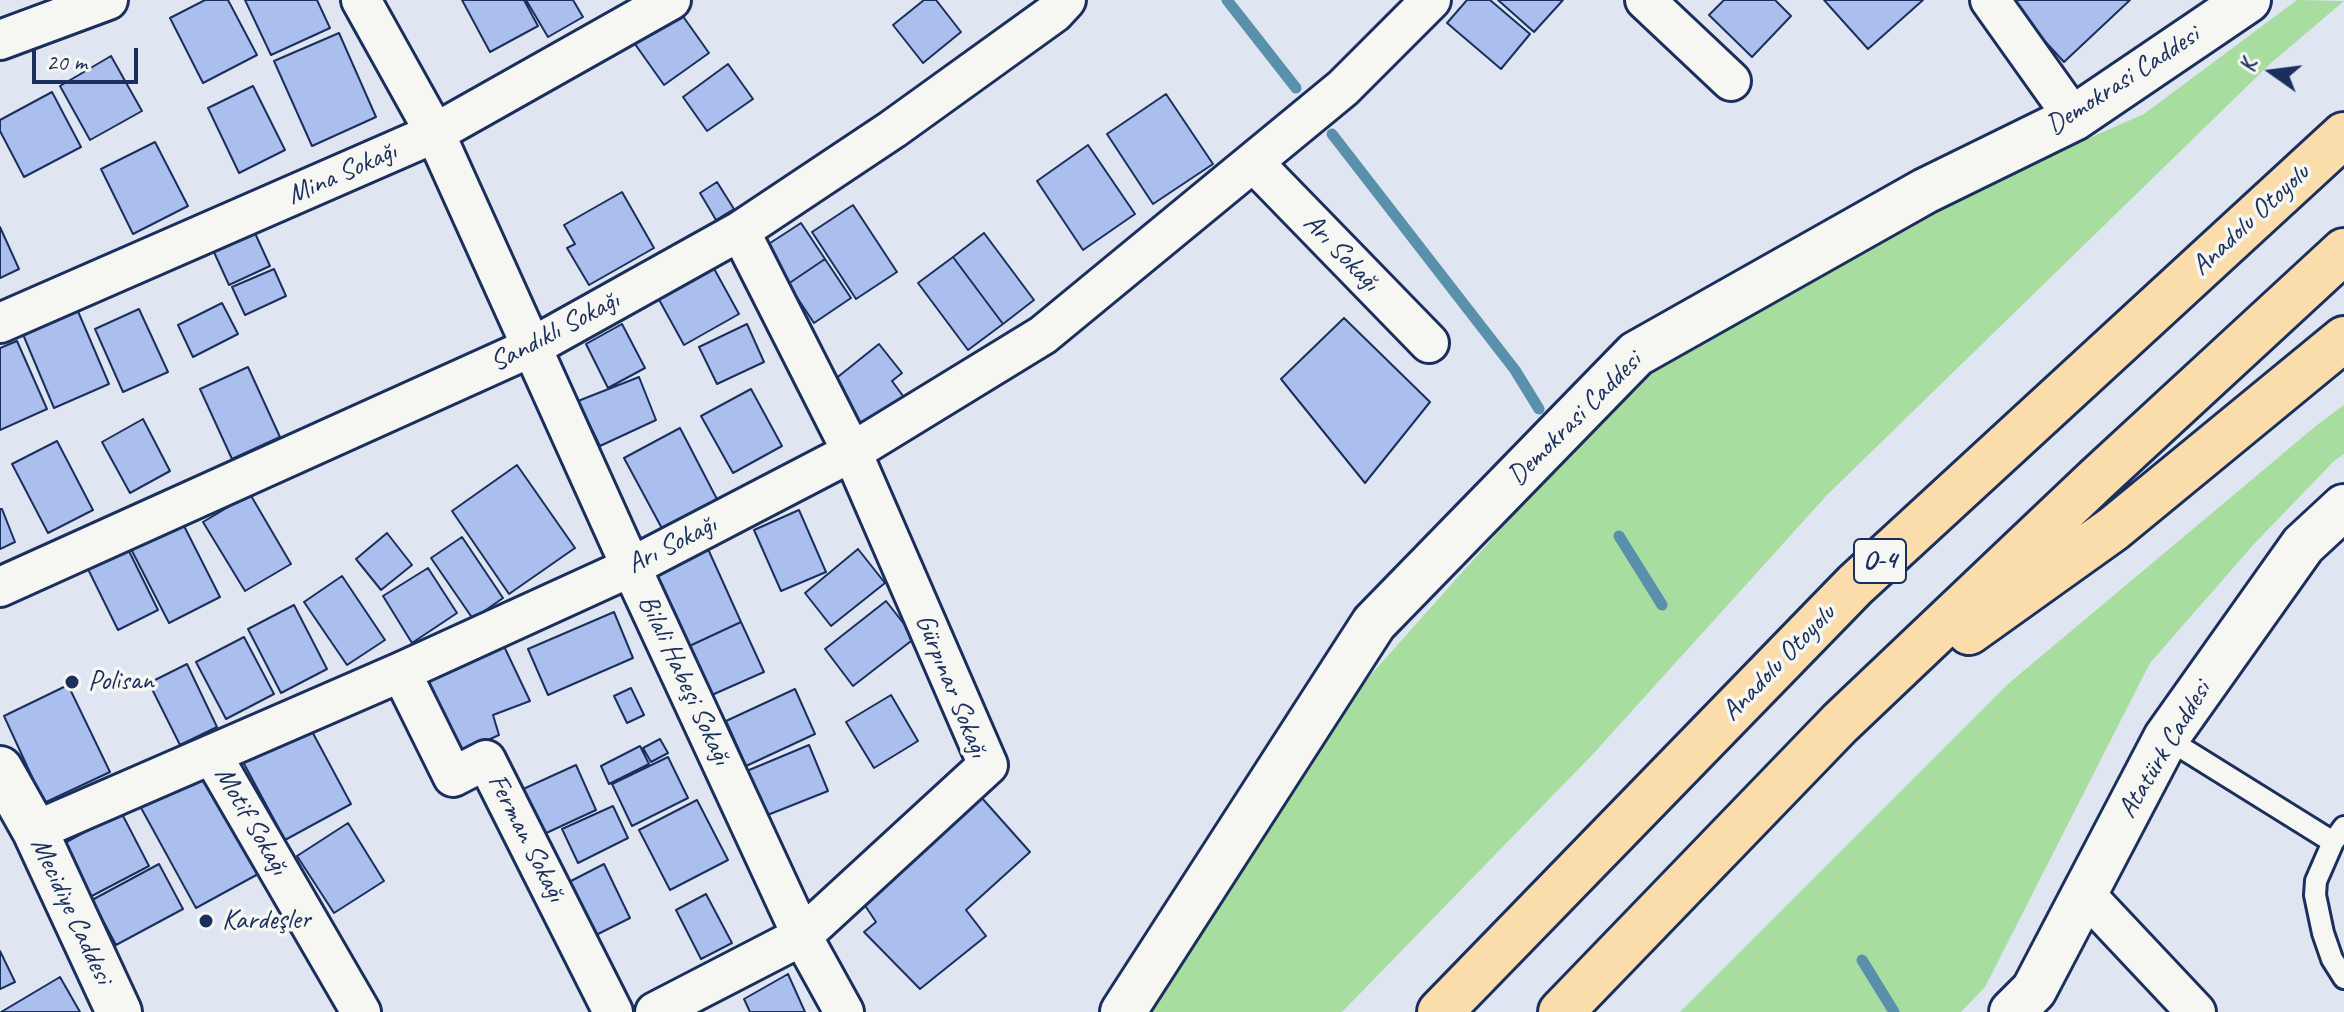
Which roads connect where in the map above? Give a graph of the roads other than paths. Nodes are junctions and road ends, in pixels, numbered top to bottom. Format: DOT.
graph roads {
  1 [pos="361,0"];
  2 [pos="671,0"];
  3 [pos="1431,0"];
  4 [pos="1645,0"];
  5 [pos="1990,0"];
  6 [pos="2248,0"];
  7 [pos="102,1"];
  8 [pos="1055,4"];
  9 [pos="0,40"];
  10 [pos="1731,81"];
  11 [pos="2074,118"];
  12 [pos="435,133"];
  13 [pos="2344,135"];
  14 [pos="1253,162"];
  15 [pos="740,231"];
  16 [pos="2344,251"];
  17 [pos="0,323"];
  18 [pos="2344,339"];
  19 [pos="1429,343"];
  20 [pos="532,347"];
  21 [pos="852,452"];
  22 [pos="2344,507"];
  23 [pos="631,567"];
  24 [pos="0,587"];
  25 [pos="401,672"];
  26 [pos="1840,723"];
  27 [pos="2166,738"];
  28 [pos="212,755"];
  29 [pos="3,782"];
  30 [pos="35,831"];
  31 [pos="2338,834"];
  32 [pos="2084,893"];
  33 [pos="802,936"];
  34 [pos="2344,978"];
  35 [pos="119,1012"];
  36 [pos="361,1012"];
  37 [pos="613,1012"];
  38 [pos="655,1012"];
  39 [pos="844,1012"];
  40 [pos="1123,1012"];
  41 [pos="1440,1012"];
  42 [pos="1561,1012"];
  43 [pos="2012,1012"];
  44 [pos="2196,1012"];
  1 -- 12 [label="street, Bilali Habeşi Sokağı"];
  2 -- 12 [label="street, Mina Sokağı"];
  3 -- 14 [label="street, Arı Sokağı"];
  4 -- 10 [label="street"];
  5 -- 11 [label="street"];
  6 -- 11 [label="street, Demokrasi Caddesi"];
  7 -- 9 [label="street"];
  8 -- 15 [label="street, Sandıklı Sokağı"];
  11 -- 40 [label="street, Demokrasi Caddesi"];
  12 -- 17 [label="street, Mina Sokağı"];
  12 -- 20 [label="street, Bilali Habeşi Sokağı"];
  13 -- 41 [label="highway, Anadolu Otoyolu / O-4"];
  14 -- 19 [label="street, Arı Sokağı"];
  14 -- 21 [label="street, Arı Sokağı"];
  15 -- 20 [label="street, Sandıklı Sokağı"];
  15 -- 21 [label="street, Gürpınar Sokağı"];
  16 -- 26 [label="highway"];
  18 -- 26 [label="highway"];
  20 -- 23 [label="street, Bilali Habeşi Sokağı"];
  20 -- 24 [label="street, Sandıklı Sokağı"];
  21 -- 23 [label="street, Arı Sokağı"];
  21 -- 33 [label="street, Gürpınar Sokağı"];
  22 -- 27 [label="street, Atatürk Caddesi"];
  23 -- 25 [label="street, Arı Sokağı"];
  23 -- 33 [label="street, Bilali Habeşi Sokağı"];
  25 -- 28 [label="street, Arı Sokağı"];
  25 -- 37 [label="street, Ferman Sokağı"];
  26 -- 42 [label="highway"];
  27 -- 31 [label="lane"];
  27 -- 32 [label="street, Atatürk Caddesi"];
  28 -- 30 [label="street, Arı Sokağı"];
  28 -- 36 [label="street, Motif Sokağı"];
  29 -- 30 [label="street, Mecidiye Caddesi"];
  30 -- 35 [label="street, Mecidiye Caddesi"];
  31 -- 34 [label="lane"];
  32 -- 43 [label="street, Atatürk Caddesi"];
  32 -- 44 [label="street"];
  33 -- 38 [label="street, Gürpınar Sokağı"];
  33 -- 39 [label="street, Bilali Habeşi Sokağı"];
}
